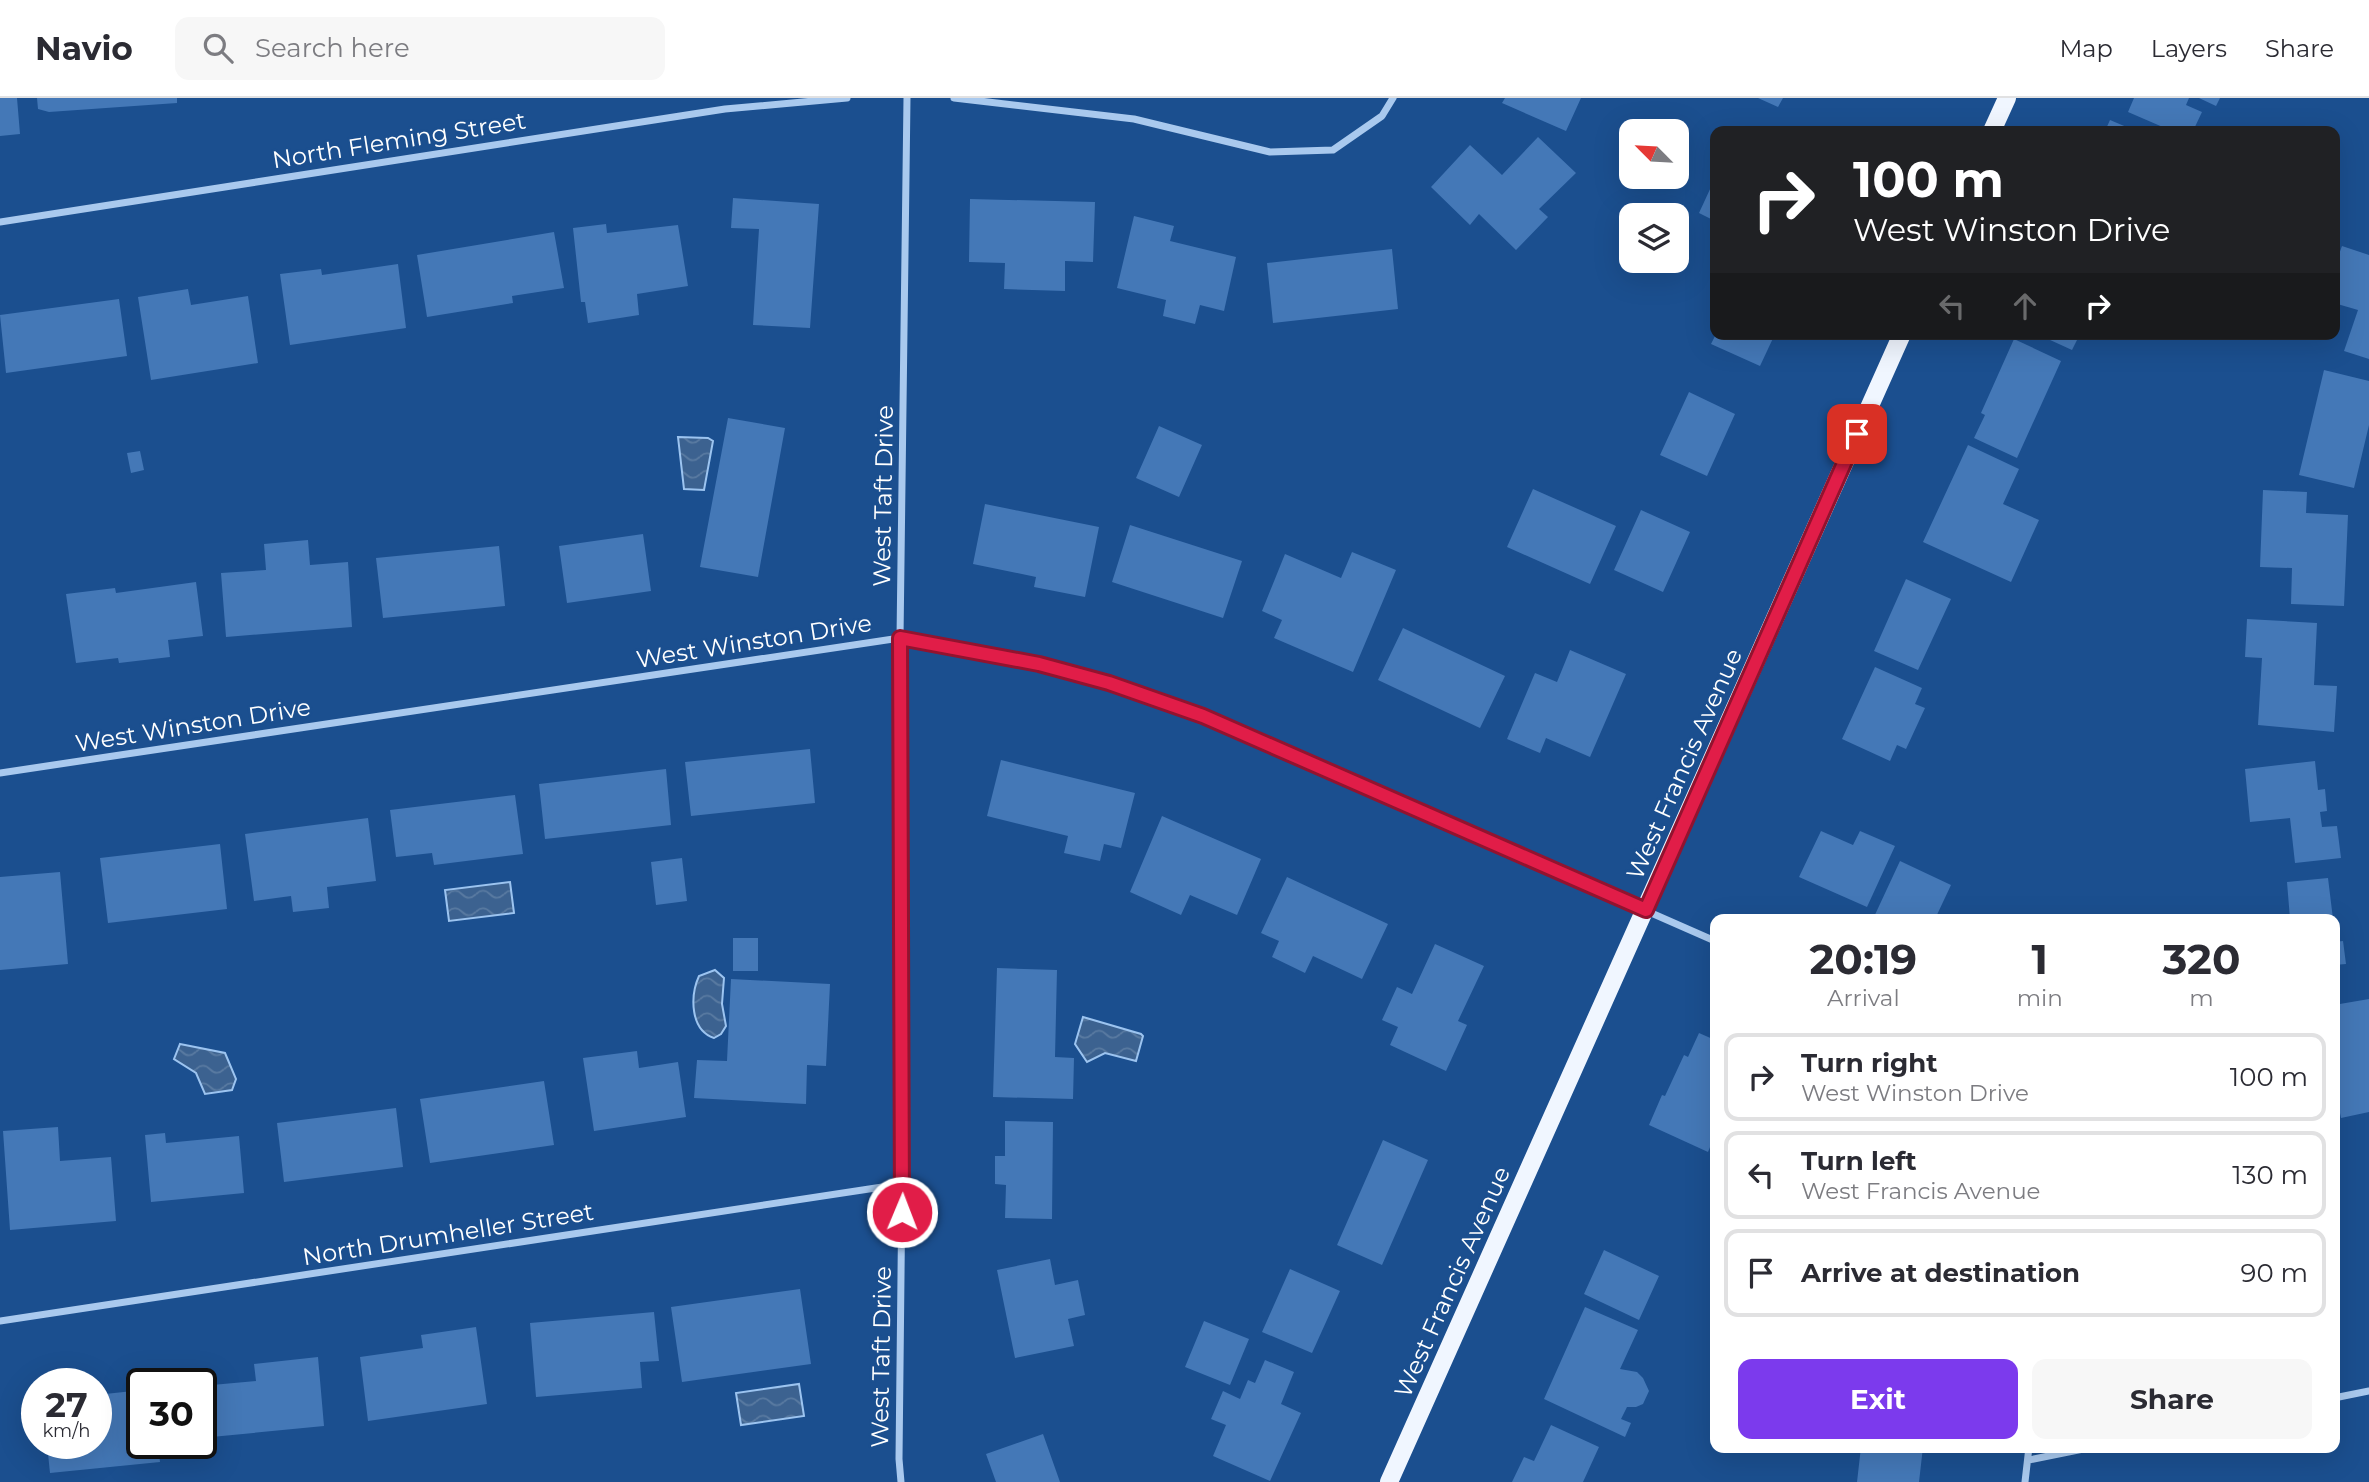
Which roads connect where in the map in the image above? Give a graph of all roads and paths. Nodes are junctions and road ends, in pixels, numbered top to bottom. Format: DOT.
graph roads {
  1 [pos="847,98"];
  2 [pos="907,98"];
  3 [pos="954,98"];
  4 [pos="1393,98"];
  5 [pos="2007,98"];
  6 [pos="1994,126"];
  7 [pos="0,222"];
  8 [pos="1899,340"];
  9 [pos="900,638"];
  10 [pos="0,773"];
  11 [pos="1646,910"];
  12 [pos="1710,939"];
  13 [pos="902,1184"];
  14 [pos="0,1321"];
  15 [pos="2369,1391"];
  16 [pos="2340,1397"];
  17 [pos="2029,1453"];
  18 [pos="2063,1453"];
  19 [pos="2029,1460"];
  20 [pos="901,1482"];
  21 [pos="1389,1482"];
  22 [pos="2025,1482"];
  1 -- 7 [label="street, North Fleming Street"];
  2 -- 9 [label="street, West Taft Drive"];
  3 -- 4 [label="street"];
  5 -- 6 [label="main road"];
  8 -- 11 [label="main road, West Francis Avenue"];
  9 -- 10 [label="street, West Winston Drive"];
  9 -- 11 [label="street, West Winston Drive"];
  9 -- 13 [label="street, West Taft Drive"];
  11 -- 12 [label="street, West Winston Drive"];
  11 -- 21 [label="main road, West Francis Avenue"];
  13 -- 14 [label="street, North Drumheller Street"];
  13 -- 20 [label="street, West Taft Drive"];
  15 -- 16 [label="street"];
  17 -- 19 [label="street"];
  18 -- 19 [label="street"];
  19 -- 22 [label="street"];
}
